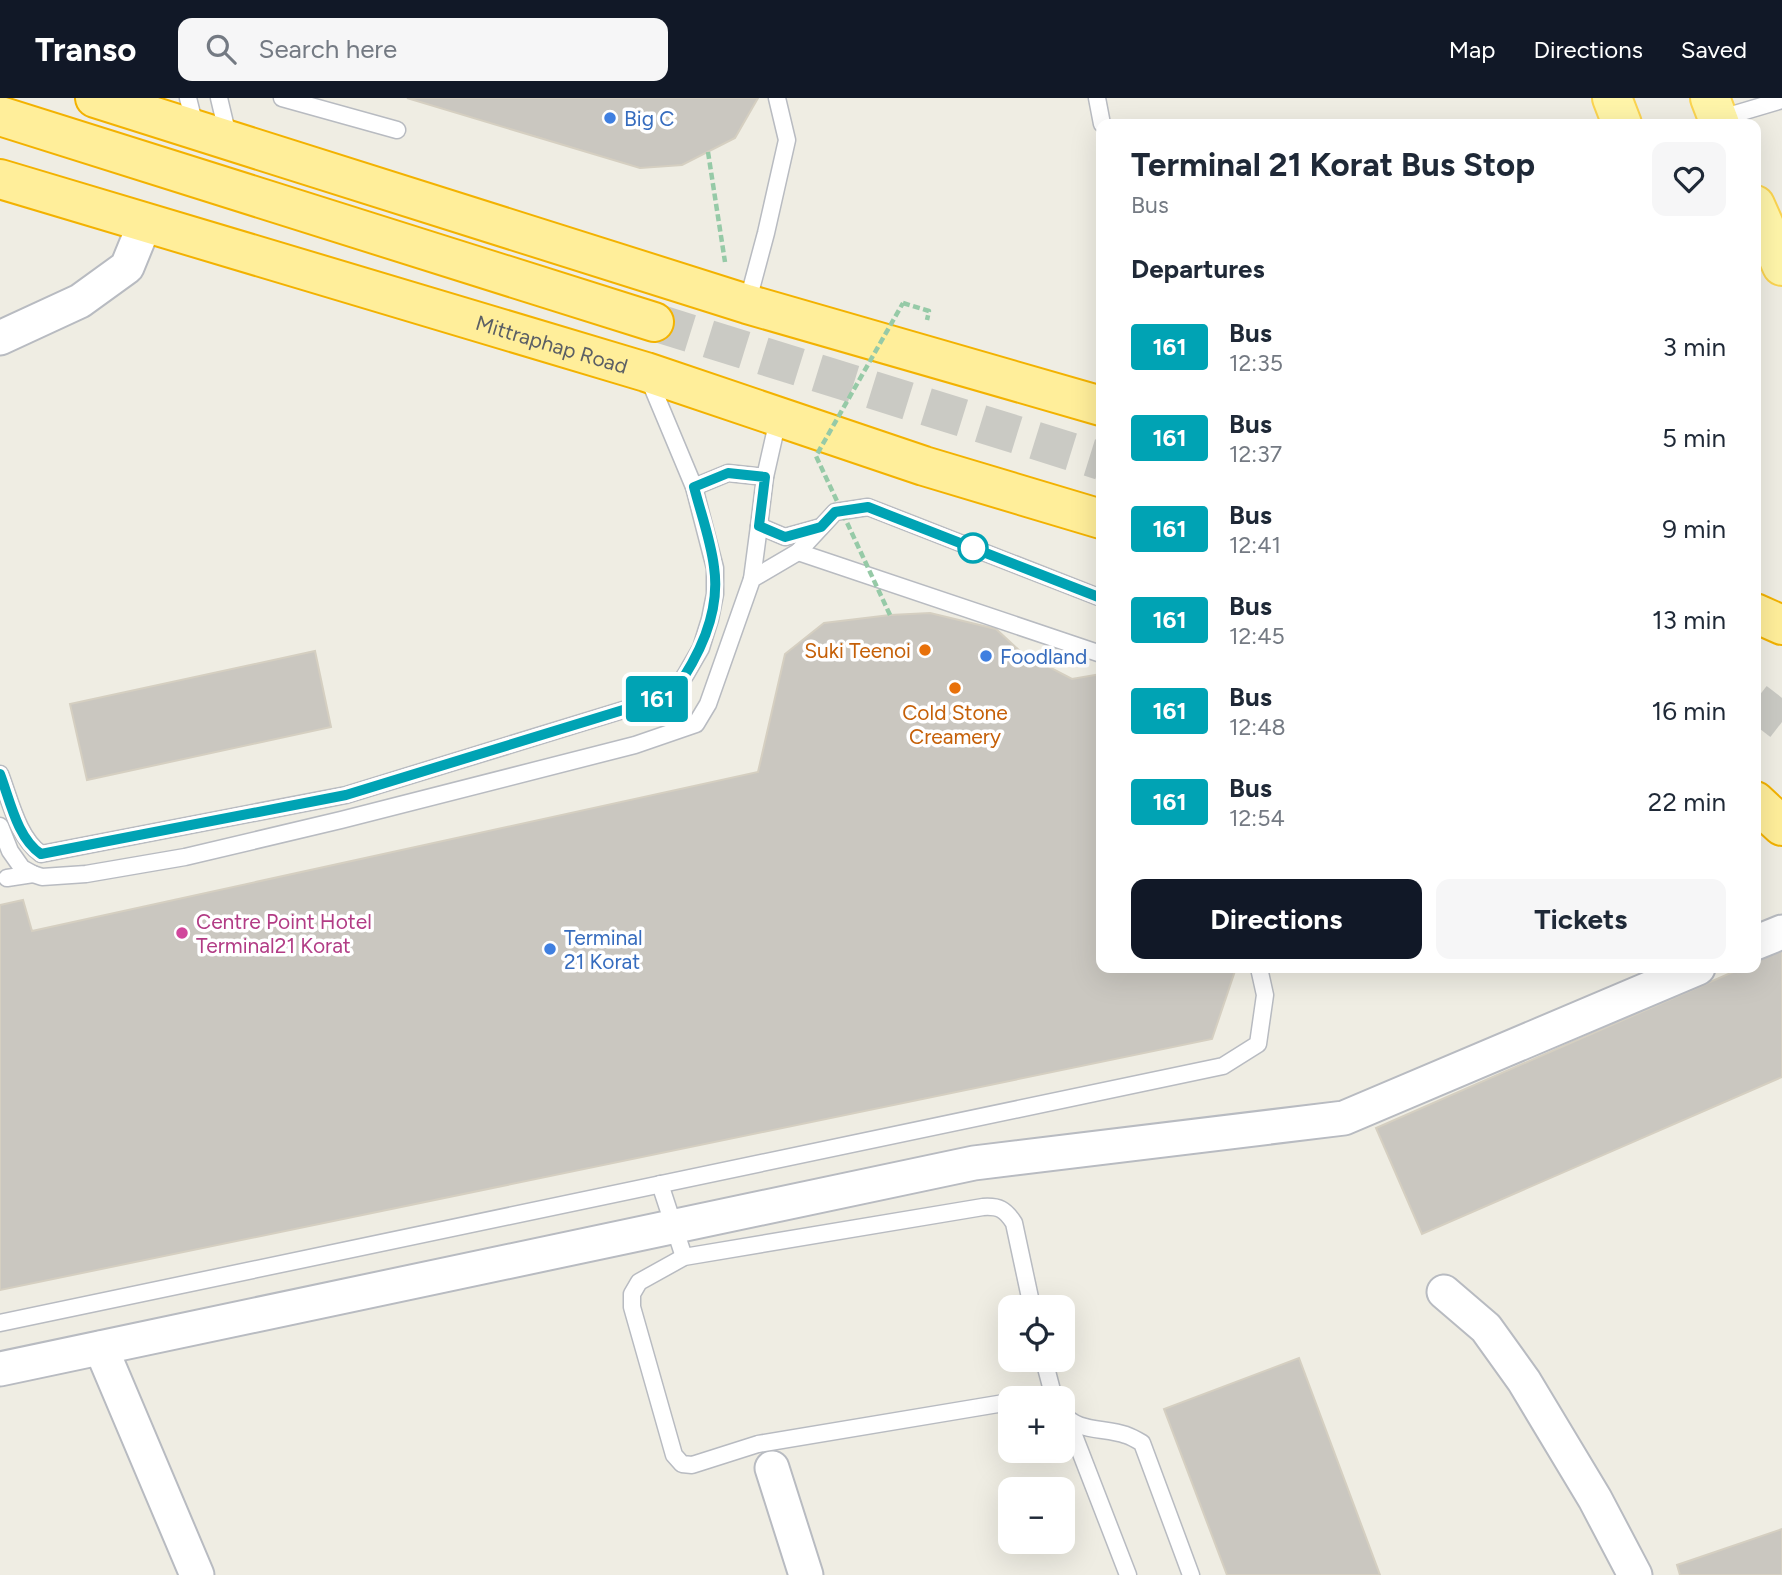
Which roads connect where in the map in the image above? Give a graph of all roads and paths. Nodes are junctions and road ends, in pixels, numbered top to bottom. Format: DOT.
graph roads {
  1 [pos="96,98"];
  2 [pos="219,98"];
  3 [pos="282,98"];
  4 [pos="777,98"];
  5 [pos="1097,98"];
  6 [pos="1612,98"];
  7 [pos="1782,100"];
  8 [pos="1716,114"];
  9 [pos="0,116"];
  10 [pos="1101,119"];
  11 [pos="1620,119"];
  12 [pos="204,122"];
  13 [pos="397,130"];
  14 [pos="0,179"];
  15 [pos="1761,219"];
  16 [pos="145,223"];
  17 [pos="1782,266"];
  18 [pos="747,304"];
  19 [pos="929,311"];
  20 [pos="654,322"];
  21 [pos="0,338"];
  22 [pos="646,372"];
  23 [pos="1096,405"];
  24 [pos="779,415"];
  25 [pos="765,477"];
  26 [pos="694,487"];
  27 [pos="1096,518"];
  28 [pos="759,526"];
  29 [pos="821,527"];
  30 [pos="798,552"];
  31 [pos="752,579"];
  32 [pos="1096,596"];
  33 [pos="890,615"];
  34 [pos="1761,616"];
  35 [pos="1782,625"];
  36 [pos="1096,652"];
  37 [pos="0,774"];
  38 [pos="1761,807"];
  39 [pos="0,826"];
  40 [pos="1782,827"];
  41 [pos="33,874"];
  42 [pos="7,878"];
  43 [pos="1782,932"];
  44 [pos="1761,941"];
  45 [pos="1260,973"];
  46 [pos="1686,973"];
  47 [pos="660,1184"];
  48 [pos="679,1242"];
  49 [pos="1444,1292"];
  50 [pos="1029,1295"];
  51 [pos="0,1323"];
  52 [pos="101,1348"];
  53 [pos="0,1369"];
  54 [pos="998,1404"];
  55 [pos="1075,1424"];
  56 [pos="1075,1441"];
  57 [pos="772,1468"];
  58 [pos="197,1575"];
  59 [pos="806,1575"];
  60 [pos="1128,1575"];
  61 [pos="1191,1575"];
  62 [pos="1635,1575"];
  1 -- 12 [label="highway"];
  2 -- 12 [label="lane"];
  3 -- 13 [label="lane"];
  4 -- 18 [label="lane"];
  5 -- 10 [label="lane"];
  6 -- 11 [label="main road"];
  7 -- 8 [label="lane"];
  9 -- 20 [label="highway"];
  12 -- 18 [label="highway"];
  14 -- 16 [label="highway, Mittraphap Road"];
  15 -- 17 [label="main road"];
  16 -- 21 [label="street"];
  16 -- 22 [label="highway, Mittraphap Road"];
  18 -- 23 [label="highway"];
  19 -- 33 [label="path, bridge"];
  22 -- 24 [label="highway, Mittraphap Road"];
  22 -- 26 [label="lane"];
  24 -- 25 [label="lane"];
  24 -- 27 [label="highway, Mittraphap Road"];
  25 -- 26 [label="lane"];
  25 -- 28 [label="lane"];
  26 -- 37 [label="lane"];
  28 -- 29 [label="lane"];
  28 -- 31 [label="lane"];
  29 -- 30 [label="lane"];
  29 -- 32 [label="lane"];
  30 -- 31 [label="lane"];
  30 -- 36 [label="lane"];
  31 -- 41 [label="lane"];
  34 -- 35 [label="highway"];
  38 -- 40 [label="highway"];
  39 -- 41 [label="lane"];
  41 -- 42 [label="lane"];
  43 -- 44 [label="street"];
  45 -- 47 [label="lane"];
  46 -- 48 [label="street"];
  47 -- 48 [label="lane"];
  47 -- 51 [label="lane"];
  48 -- 50 [label="lane"];
  48 -- 52 [label="street"];
  48 -- 54 [label="lane"];
  49 -- 62 [label="street"];
  52 -- 53 [label="street"];
  52 -- 58 [label="street"];
  55 -- 61 [label="lane"];
  56 -- 60 [label="lane"];
  57 -- 59 [label="street"];
}
